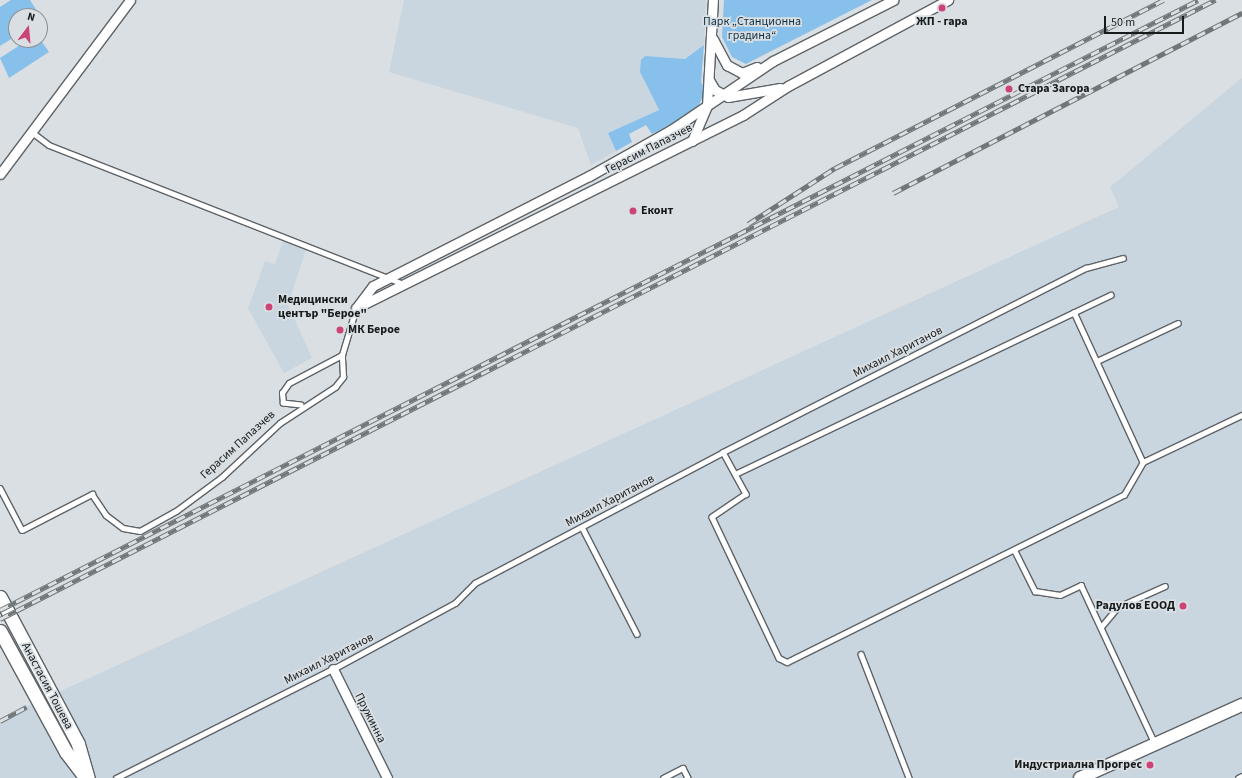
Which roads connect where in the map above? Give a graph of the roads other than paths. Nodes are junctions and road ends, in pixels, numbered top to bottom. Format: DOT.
graph roads {
  1 [pos="130,0"];
  2 [pos="713,0"];
  3 [pos="948,0"];
  4 [pos="888,1"];
  5 [pos="712,34"];
  6 [pos="773,61"];
  7 [pos="709,80"];
  8 [pos="788,86"];
  9 [pos="722,95"];
  10 [pos="707,106"];
  11 [pos="32,132"];
  12 [pos="692,141"];
  13 [pos="0,174"];
  14 [pos="589,176"];
  15 [pos="598,188"];
  16 [pos="1123,258"];
  17 [pos="391,278"];
  18 [pos="402,284"];
  19 [pos="1110,295"];
  20 [pos="356,308"];
  21 [pos="1074,312"];
  22 [pos="1178,323"];
  23 [pos="342,355"];
  24 [pos="1097,361"];
  25 [pos="303,405"];
  26 [pos="1242,415"];
  27 [pos="723,452"];
  28 [pos="1143,462"];
  29 [pos="736,474"];
  30 [pos="0,488"];
  31 [pos="582,527"];
  32 [pos="1015,551"];
  33 [pos="1165,586"];
  34 [pos="0,597"];
  35 [pos="1101,627"];
  36 [pos="0,631"];
  37 [pos="637,634"];
  38 [pos="861,654"];
  39 [pos="332,669"];
  40 [pos="1242,705"];
  41 [pos="1155,744"];
  42 [pos="1242,776"];
  43 [pos="86,778"];
  44 [pos="116,778"];
  45 [pos="387,778"];
  46 [pos="663,778"];
  47 [pos="688,778"];
  48 [pos="910,778"];
  49 [pos="1080,778"];
  50 [pos="1238,778"];
  1 -- 11 [label="street"];
  2 -- 5 [label="street"];
  3 -- 8 [label="street, Герасим Папазчев"];
  4 -- 6 [label="street, Герасим Папазчев"];
  5 -- 6 [label="street"];
  5 -- 7 [label="street"];
  6 -- 9 [label="street, Герасим Папазчев"];
  7 -- 9 [label="street"];
  7 -- 10 [label="street"];
  8 -- 9 [label="street"];
  8 -- 12 [label="street, Герасим Папазчев"];
  9 -- 10 [label="street, Герасим Папазчев"];
  10 -- 12 [label="street"];
  10 -- 14 [label="street, Герасим Папазчев"];
  11 -- 13 [label="street"];
  11 -- 17 [label="lane"];
  12 -- 15 [label="street, Герасим Папазчев"];
  14 -- 15 [label="street"];
  14 -- 17 [label="street, Герасим Папазчев"];
  15 -- 18 [label="street, Герасим Папазчев"];
  16 -- 27 [label="lane, Михаил Хаританов"];
  17 -- 18 [label="lane"];
  17 -- 20 [label="street, Герасим Папазчев"];
  18 -- 20 [label="street, Герасим Папазчев"];
  19 -- 21 [label="lane"];
  20 -- 23 [label="lane, Герасим Папазчев"];
  21 -- 24 [label="lane"];
  21 -- 29 [label="lane"];
  22 -- 24 [label="lane"];
  23 -- 25 [label="lane, Герасим Папазчев"];
  23 -- 25 [label="lane, Герасим Папазчев"];
  24 -- 28 [label="lane"];
  25 -- 30 [label="lane, Герасим Папазчев"];
  26 -- 28 [label="lane"];
  27 -- 29 [label="lane"];
  27 -- 31 [label="lane, Михаил Хаританов"];
  28 -- 32 [label="lane"];
  29 -- 32 [label="lane"];
  31 -- 37 [label="lane"];
  31 -- 39 [label="lane, Михаил Хаританов"];
  32 -- 35 [label="lane"];
  33 -- 35 [label="lane"];
  34 -- 43 [label="main road, Анастасия Тошева"];
  35 -- 41 [label="lane"];
  36 -- 43 [label="main road, Анастасия Тошева"];
  38 -- 48 [label="lane"];
  39 -- 44 [label="lane, Михаил Хаританов"];
  39 -- 45 [label="street, Пружинна"];
  40 -- 41 [label="street"];
  41 -- 49 [label="street"];
  42 -- 50 [label="lane"];
  46 -- 47 [label="lane"];
}
